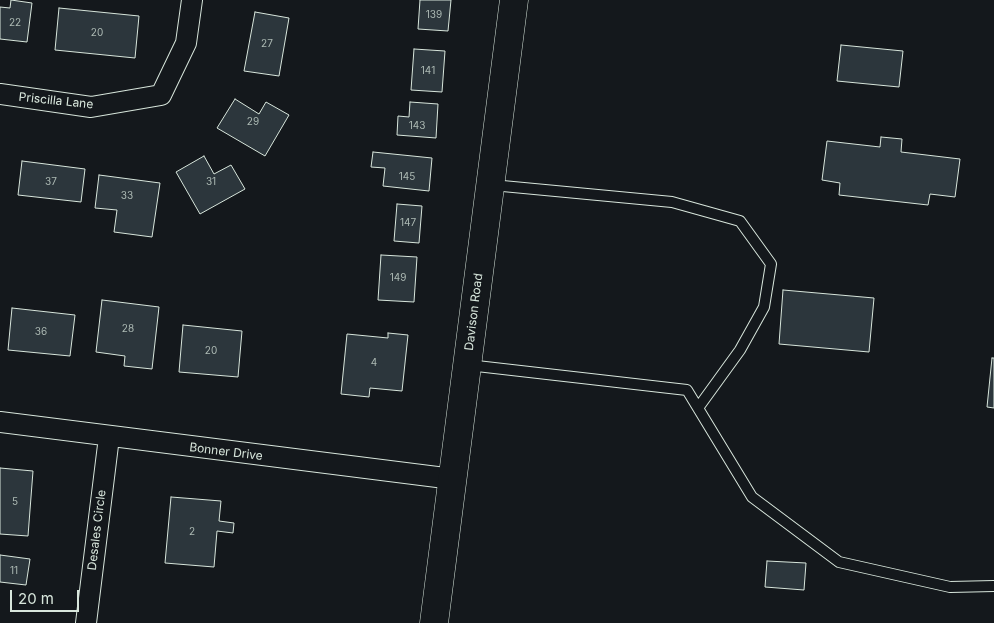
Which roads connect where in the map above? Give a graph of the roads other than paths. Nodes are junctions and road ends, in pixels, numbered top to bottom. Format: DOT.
graph roads {
  1 [pos="192,0"];
  2 [pos="514,0"];
  3 [pos="0,94"];
  4 [pos="491,184"];
  5 [pos="467,365"];
  6 [pos="698,408"];
  7 [pos="0,422"];
  8 [pos="109,437"];
  9 [pos="453,479"];
  10 [pos="994,586"];
  11 [pos="86,623"];
  12 [pos="434,623"];
  1 -- 3 [label="street, Priscilla Lane"];
  2 -- 4 [label="street, Davison Road"];
  4 -- 5 [label="street, Davison Road"];
  4 -- 6 [label="lane"];
  5 -- 6 [label="lane"];
  5 -- 9 [label="street, Davison Road"];
  6 -- 10 [label="lane"];
  7 -- 8 [label="street, Bonner Drive"];
  8 -- 9 [label="street, Bonner Drive"];
  8 -- 11 [label="street, Desales Circle"];
  9 -- 12 [label="street, Davison Road"];
}
